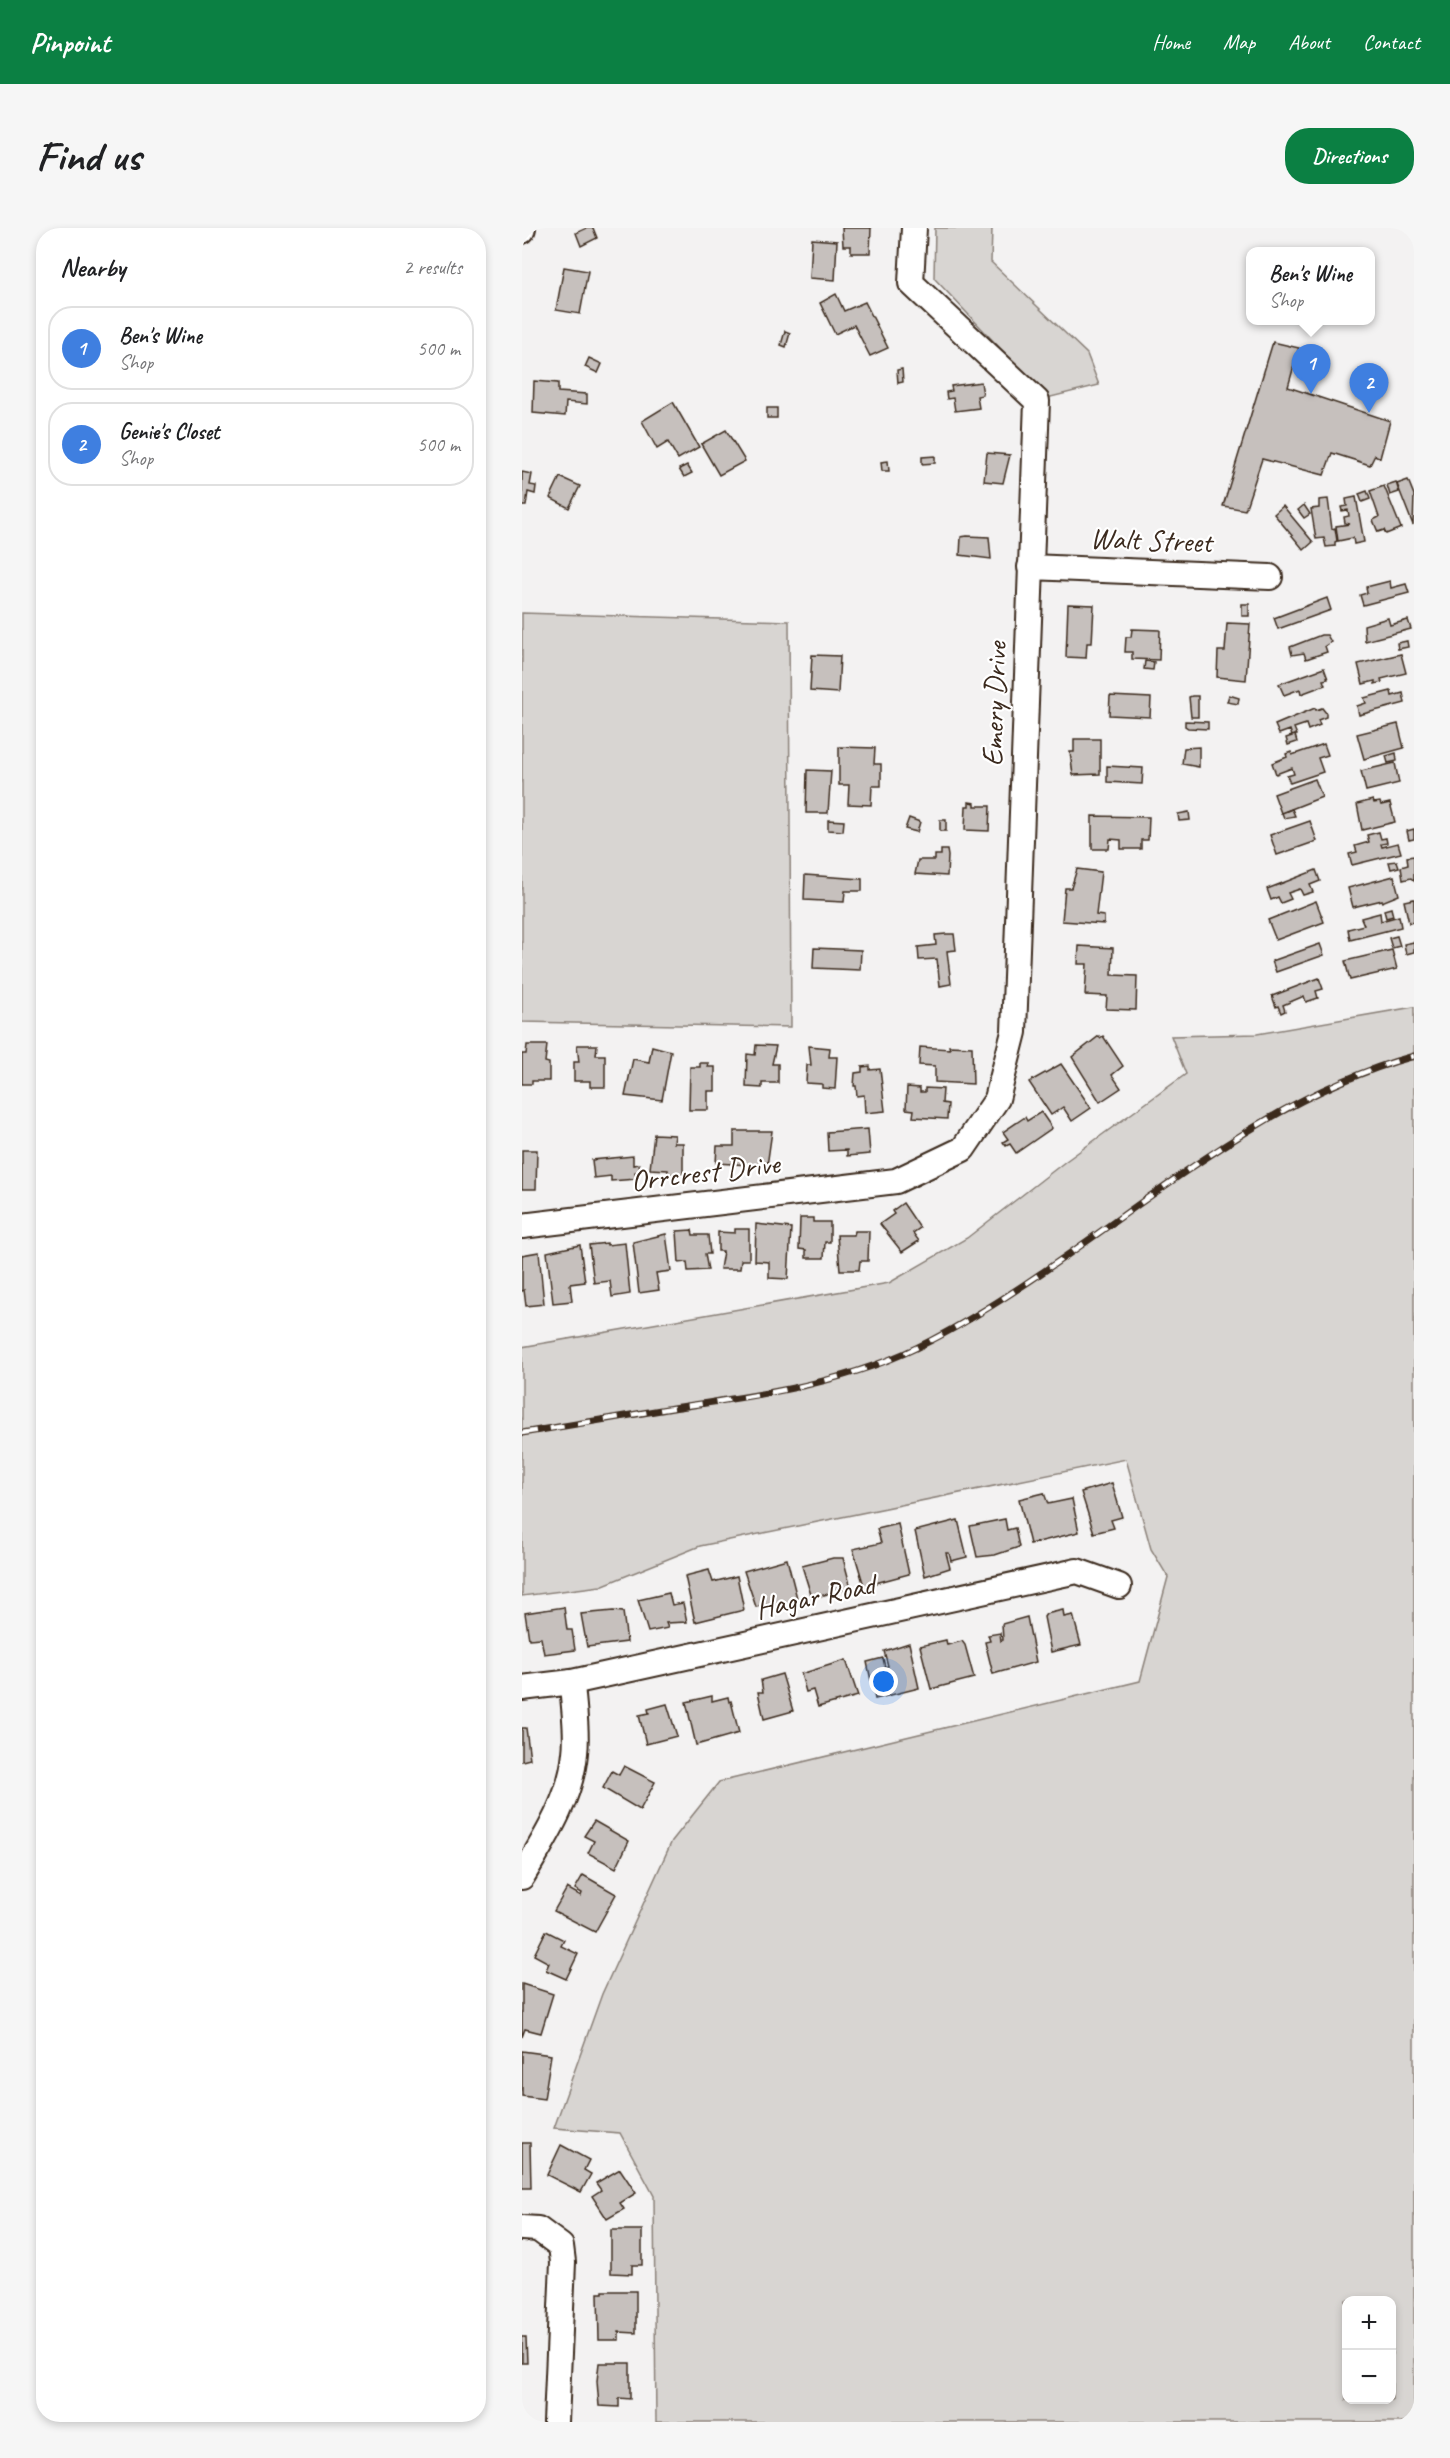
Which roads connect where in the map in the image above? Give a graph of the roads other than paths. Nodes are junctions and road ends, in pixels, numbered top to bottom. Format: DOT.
graph roads {
  1 [pos="914,228"];
  2 [pos="1030,567"];
  3 [pos="1270,577"];
  4 [pos="896,1181"];
  5 [pos="522,1226"];
  6 [pos="1119,1586"];
  7 [pos="572,1682"];
  8 [pos="522,1688"];
  9 [pos="522,1876"];
  10 [pos="522,2228"];
  11 [pos="556,2422"];
  1 -- 2 [label="street, Emery Drive"];
  2 -- 3 [label="street, Walt Street"];
  2 -- 4 [label="street, Emery Drive"];
  4 -- 5 [label="street, Orrcrest Drive"];
  6 -- 7 [label="street, Hagar Road"];
  7 -- 8 [label="street, Hagar Road"];
  7 -- 9 [label="street"];
  10 -- 11 [label="street"];
}
